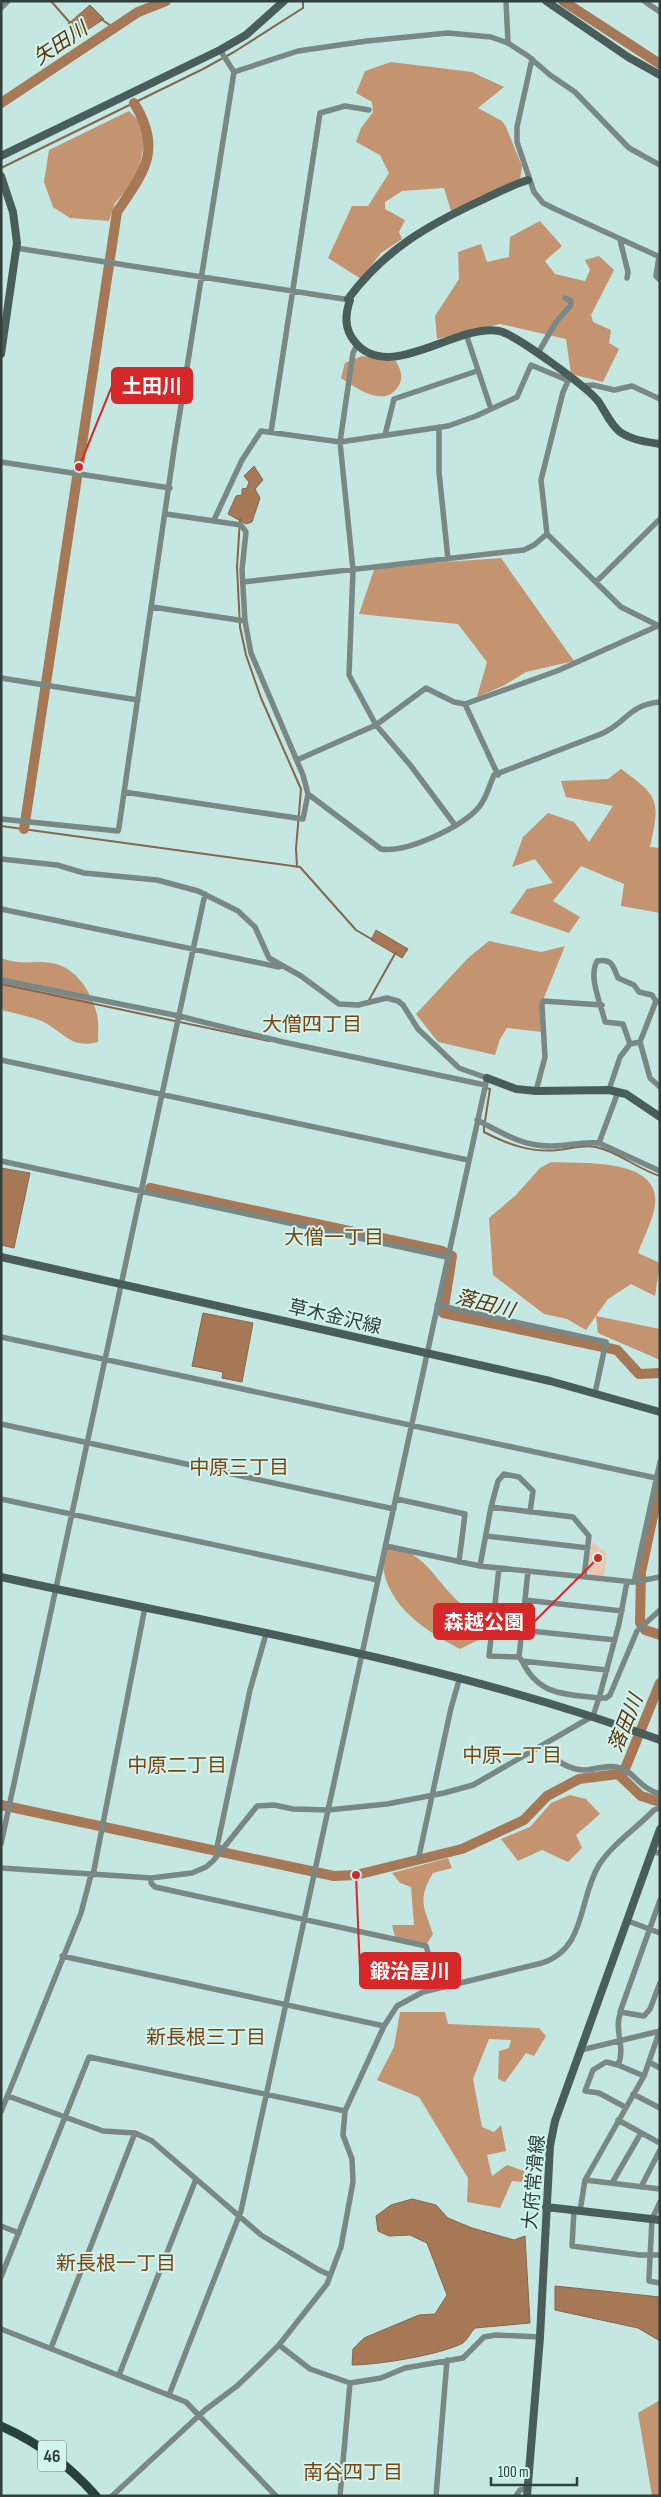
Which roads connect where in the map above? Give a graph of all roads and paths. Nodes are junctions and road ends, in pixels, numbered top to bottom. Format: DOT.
graph roads {
  1 [pos="8,1"];
  2 [pos="506,1"];
  3 [pos="546,1"];
  4 [pos="644,1"];
  5 [pos="282,4"];
  6 [pos="1,8"];
  7 [pos="660,12"];
  8 [pos="508,43"];
  9 [pos="220,50"];
  10 [pos="532,59"];
  11 [pos="234,72"];
  12 [pos="660,75"];
  13 [pos="368,110"];
  14 [pos="1,156"];
  15 [pos="660,165"];
  16 [pos="1,176"];
  17 [pos="528,180"];
  18 [pos="620,240"];
  19 [pos="16,248"];
  20 [pos="659,257"];
  21 [pos="202,276"];
  22 [pos="627,278"];
  23 [pos="660,280"];
  24 [pos="293,290"];
  25 [pos="566,298"];
  26 [pos="350,300"];
  27 [pos="466,334"];
  28 [pos="357,345"];
  29 [pos="1,354"];
  30 [pos="538,354"];
  31 [pos="477,371"];
  32 [pos="568,379"];
  33 [pos="581,386"];
  34 [pos="660,399"];
  35 [pos="491,409"];
  36 [pos="439,427"];
  37 [pos="271,432"];
  38 [pos="385,435"];
  39 [pos="340,442"];
  40 [pos="660,444"];
  41 [pos="1,462"];
  42 [pos="170,488"];
  43 [pos="166,514"];
  44 [pos="660,519"];
  45 [pos="214,520"];
  46 [pos="547,534"];
  47 [pos="448,558"];
  48 [pos="353,570"];
  49 [pos="243,582"];
  50 [pos="596,582"];
  51 [pos="152,607"];
  52 [pos="245,621"];
  53 [pos="659,626"];
  54 [pos="1,678"];
  55 [pos="138,700"];
  56 [pos="660,702"];
  57 [pos="465,704"];
  58 [pos="376,725"];
  59 [pos="297,760"];
  60 [pos="498,775"];
  61 [pos="124,792"];
  62 [pos="308,794"];
  63 [pos="1,819"];
  64 [pos="456,825"];
  65 [pos="1,858"];
  66 [pos="205,894"];
  67 [pos="1,909"];
  68 [pos="194,951"];
  69 [pos="286,968"];
  70 [pos="1,980"];
  71 [pos="658,1002"];
  72 [pos="602,1005"];
  73 [pos="179,1016"];
  74 [pos="640,1042"];
  75 [pos="630,1044"];
  76 [pos="1,1060"];
  77 [pos="486,1081"];
  78 [pos="660,1086"];
  79 [pos="610,1090"];
  80 [pos="536,1091"];
  81 [pos="618,1092"];
  82 [pos="162,1094"];
  83 [pos="660,1117"];
  84 [pos="477,1120"];
  85 [pos="599,1143"];
  86 [pos="468,1160"];
  87 [pos="1,1161"];
  88 [pos="660,1171"];
  89 [pos="141,1191"];
  90 [pos="1,1257"];
  91 [pos="447,1257"];
  92 [pos="122,1284"];
  93 [pos="437,1305"];
  94 [pos="1,1337"];
  95 [pos="427,1353"];
  96 [pos="105,1359"];
  97 [pos="595,1393"];
  98 [pos="660,1412"];
  99 [pos="1,1424"];
  100 [pos="411,1426"];
  101 [pos="88,1442"];
  102 [pos="660,1462"];
  103 [pos="656,1478"];
  104 [pos="1,1499"];
  105 [pos="396,1499"];
  106 [pos="491,1507"];
  107 [pos="394,1509"];
  108 [pos="530,1512"];
  109 [pos="72,1514"];
  110 [pos="486,1536"];
  111 [pos="386,1546"];
  112 [pos="588,1548"];
  113 [pos="459,1562"];
  114 [pos="480,1566"];
  115 [pos="499,1568"];
  116 [pos="528,1571"];
  117 [pos="584,1576"];
  118 [pos="1,1577"];
  119 [pos="660,1577"];
  120 [pos="378,1580"];
  121 [pos="631,1582"];
  122 [pos="55,1589"];
  123 [pos="525,1600"];
  124 [pos="145,1607"];
  125 [pos="660,1610"];
  126 [pos="622,1611"];
  127 [pos="521,1630"];
  128 [pos="266,1634"];
  129 [pos="615,1640"];
  130 [pos="361,1654"];
  131 [pos="520,1659"];
  132 [pos="607,1670"];
  133 [pos="460,1677"];
  134 [pos="599,1698"];
  135 [pos="593,1716"];
  136 [pos="660,1740"];
  137 [pos="543,1746"];
  138 [pos="660,1794"];
  139 [pos="432,1796"];
  140 [pos="660,1808"];
  141 [pos="328,1810"];
  142 [pos="660,1829"];
  143 [pos="1,1844"];
  144 [pos="220,1851"];
  145 [pos="656,1853"];
  146 [pos="419,1856"];
  147 [pos="1,1868"];
  148 [pos="92,1875"];
  149 [pos="151,1878"];
  150 [pos="660,1900"];
  151 [pos="305,1920"];
  152 [pos="628,1921"];
  153 [pos="648,1929"];
  154 [pos="660,1933"];
  155 [pos="62,1956"];
  156 [pos="660,1983"];
  157 [pos="439,1988"];
  158 [pos="286,2004"];
  159 [pos="620,2014"];
  160 [pos="384,2026"];
  161 [pos="660,2031"];
  162 [pos="621,2042"];
  163 [pos="581,2050"];
  164 [pos="649,2062"];
  165 [pos="618,2064"];
  166 [pos="660,2068"];
  167 [pos="644,2076"];
  168 [pos="267,2094"];
  169 [pos="633,2094"];
  170 [pos="8,2096"];
  171 [pos="625,2107"];
  172 [pos="660,2108"];
  173 [pos="345,2111"];
  174 [pos="1,2112"];
  175 [pos="65,2117"];
  176 [pos="618,2120"];
  177 [pos="135,2133"];
  178 [pos="640,2133"];
  179 [pos="660,2143"];
  180 [pos="660,2150"];
  181 [pos="196,2179"];
  182 [pos="585,2180"];
  183 [pos="612,2183"];
  184 [pos="641,2187"];
  185 [pos="660,2189"];
  186 [pos="660,2202"];
  187 [pos="546,2207"];
  188 [pos="577,2211"];
  189 [pos="238,2216"];
  190 [pos="656,2219"];
  191 [pos="1,2226"];
  192 [pos="19,2233"];
  193 [pos="649,2255"];
  194 [pos="660,2255"];
  195 [pos="330,2274"];
  196 [pos="1,2277"];
  197 [pos="660,2283"];
  198 [pos="1,2329"];
  199 [pos="540,2337"];
  200 [pos="279,2345"];
  201 [pos="51,2348"];
  202 [pos="447,2360"];
  203 [pos="119,2375"];
  204 [pos="350,2383"];
  205 [pos="169,2394"];
  206 [pos="200,2415"];
  207 [pos="1,2426"];
  208 [pos="527,2492"];
  209 [pos="96,2496"];
  210 [pos="112,2496"];
  211 [pos="276,2496"];
  212 [pos="340,2496"];
  213 [pos="436,2496"];
  214 [pos="516,2496"];
  1 -- 6 [label="street"];
  2 -- 8 [label="street"];
  3 -- 12 [label="street"];
  4 -- 7 [label="street"];
  5 -- 9 [label="street"];
  8 -- 10 [label="street"];
  8 -- 11 [label="street"];
  9 -- 11 [label="street"];
  9 -- 14 [label="street"];
  10 -- 15 [label="street"];
  10 -- 17 [label="street"];
  11 -- 21 [label="street"];
  13 -- 24 [label="street"];
  16 -- 19 [label="street"];
  17 -- 18 [label="street"];
  17 -- 26 [label="street"];
  18 -- 20 [label="street"];
  18 -- 22 [label="street"];
  19 -- 21 [label="street"];
  19 -- 29 [label="street"];
  20 -- 23 [label="street"];
  21 -- 24 [label="street"];
  21 -- 42 [label="street"];
  24 -- 26 [label="street"];
  24 -- 37 [label="street"];
  25 -- 30 [label="street"];
  26 -- 28 [label="street"];
  27 -- 28 [label="street"];
  27 -- 30 [label="street"];
  27 -- 31 [label="street"];
  28 -- 39 [label="street"];
  30 -- 32 [label="street"];
  31 -- 35 [label="street"];
  31 -- 38 [label="street"];
  32 -- 33 [label="street"];
  32 -- 35 [label="street"];
  32 -- 46 [label="street"];
  33 -- 34 [label="street"];
  33 -- 40 [label="street"];
  35 -- 36 [label="street"];
  36 -- 38 [label="street"];
  36 -- 47 [label="street"];
  37 -- 39 [label="street"];
  37 -- 45 [label="street"];
  38 -- 39 [label="street"];
  39 -- 48 [label="street"];
  41 -- 42 [label="street"];
  42 -- 43 [label="street"];
  43 -- 45 [label="street"];
  43 -- 51 [label="street"];
  44 -- 50 [label="street"];
  45 -- 49 [label="street"];
  46 -- 47 [label="street"];
  46 -- 50 [label="street"];
  47 -- 48 [label="street"];
  48 -- 49 [label="street"];
  48 -- 58 [label="street"];
  49 -- 52 [label="street"];
  50 -- 53 [label="street"];
  51 -- 52 [label="street"];
  51 -- 55 [label="street"];
  52 -- 59 [label="street"];
  53 -- 57 [label="street"];
  54 -- 55 [label="street"];
  55 -- 61 [label="street"];
  56 -- 60 [label="street"];
  57 -- 58 [label="street"];
  57 -- 60 [label="street"];
  58 -- 59 [label="street"];
  58 -- 64 [label="street"];
  59 -- 62 [label="street"];
  60 -- 64 [label="street"];
  61 -- 62 [label="street"];
  61 -- 63 [label="street"];
  62 -- 64 [label="street"];
  65 -- 66 [label="street"];
  66 -- 68 [label="street"];
  66 -- 69 [label="street"];
  67 -- 68 [label="street"];
  68 -- 69 [label="street"];
  68 -- 73 [label="street"];
  69 -- 77 [label="street"];
  70 -- 73 [label="street"];
  71 -- 72 [label="street"];
  71 -- 74 [label="street"];
  72 -- 75 [label="street"];
  72 -- 80 [label="street"];
  73 -- 77 [label="street"];
  73 -- 82 [label="street"];
  74 -- 75 [label="street"];
  74 -- 78 [label="street"];
  75 -- 79 [label="street"];
  76 -- 82 [label="street"];
  77 -- 80 [label="street"];
  77 -- 84 [label="street"];
  79 -- 80 [label="street"];
  79 -- 81 [label="street"];
  81 -- 83 [label="street"];
  81 -- 85 [label="street"];
  82 -- 86 [label="street"];
  82 -- 89 [label="street"];
  84 -- 85 [label="street"];
  84 -- 86 [label="street"];
  85 -- 88 [label="street"];
  86 -- 91 [label="street"];
  87 -- 89 [label="street"];
  89 -- 91 [label="street"];
  89 -- 92 [label="street"];
  90 -- 92 [label="street, 草木金沢線"];
  91 -- 93 [label="street"];
  92 -- 95 [label="street, 草木金沢線"];
  92 -- 96 [label="street"];
  93 -- 95 [label="street"];
  93 -- 97 [label="street"];
  94 -- 96 [label="street"];
  95 -- 97 [label="street, 草木金沢線"];
  95 -- 100 [label="street"];
  96 -- 100 [label="street"];
  96 -- 101 [label="street"];
  97 -- 98 [label="street, 草木金沢線"];
  99 -- 101 [label="street"];
  100 -- 103 [label="street"];
  100 -- 105 [label="street"];
  101 -- 107 [label="street"];
  101 -- 109 [label="street"];
  102 -- 103 [label="street"];
  103 -- 121 [label="street"];
  104 -- 109 [label="street"];
  105 -- 107 [label="street"];
  105 -- 113 [label="street"];
  106 -- 108 [label="street"];
  106 -- 108 [label="street"];
  106 -- 110 [label="street"];
  107 -- 111 [label="street"];
  108 -- 112 [label="street"];
  109 -- 120 [label="street"];
  109 -- 122 [label="street"];
  110 -- 112 [label="street"];
  110 -- 114 [label="street"];
  111 -- 113 [label="street"];
  111 -- 120 [label="street"];
  112 -- 117 [label="street"];
  113 -- 114 [label="street"];
  114 -- 115 [label="street"];
  115 -- 116 [label="street"];
  115 -- 131 [label="street"];
  116 -- 117 [label="street"];
  116 -- 123 [label="street"];
  117 -- 121 [label="street"];
  118 -- 122 [label="street"];
  119 -- 121 [label="street"];
  120 -- 130 [label="street"];
  121 -- 126 [label="street"];
  122 -- 124 [label="street"];
  122 -- 143 [label="street"];
  123 -- 126 [label="street"];
  123 -- 127 [label="street"];
  124 -- 128 [label="street"];
  124 -- 148 [label="street"];
  125 -- 134 [label="street"];
  126 -- 129 [label="street"];
  127 -- 129 [label="street"];
  127 -- 131 [label="street"];
  128 -- 130 [label="street"];
  128 -- 144 [label="street"];
  129 -- 132 [label="street"];
  130 -- 133 [label="street"];
  130 -- 141 [label="street"];
  131 -- 132 [label="street"];
  131 -- 134 [label="street"];
  132 -- 134 [label="street"];
  133 -- 135 [label="street"];
  133 -- 139 [label="street"];
  134 -- 135 [label="street"];
  135 -- 136 [label="street"];
  135 -- 137 [label="street"];
  137 -- 138 [label="street"];
  137 -- 139 [label="street"];
  139 -- 141 [label="street"];
  139 -- 146 [label="street"];
  140 -- 157 [label="street"];
  141 -- 144 [label="street"];
  141 -- 151 [label="street"];
  142 -- 145 [label="street, 大府常滑線"];
  144 -- 149 [label="street"];
  145 -- 152 [label="street, 大府常滑線"];
  147 -- 148 [label="street"];
  148 -- 149 [label="street"];
  148 -- 155 [label="street"];
  149 -- 151 [label="street"];
  150 -- 153 [label="street"];
  151 -- 157 [label="street"];
  151 -- 158 [label="street"];
  152 -- 153 [label="street"];
  152 -- 163 [label="street, 大府常滑線"];
  153 -- 154 [label="street"];
  153 -- 156 [label="street"];
  155 -- 158 [label="street"];
  155 -- 170 [label="street"];
  157 -- 160 [label="street"];
  158 -- 160 [label="street"];
  158 -- 168 [label="street"];
  159 -- 162 [label="street"];
  160 -- 173 [label="street"];
  161 -- 162 [label="street"];
  161 -- 164 [label="street"];
  162 -- 163 [label="street"];
  162 -- 165 [label="street"];
  163 -- 187 [label="street, 大府常滑線"];
  164 -- 166 [label="street"];
  164 -- 167 [label="street"];
  165 -- 167 [label="street"];
  165 -- 171 [label="street"];
  167 -- 169 [label="street"];
  168 -- 173 [label="street"];
  168 -- 175 [label="street"];
  168 -- 189 [label="street"];
  169 -- 171 [label="street"];
  169 -- 172 [label="street"];
  170 -- 174 [label="street"];
  170 -- 175 [label="street"];
  171 -- 176 [label="street"];
  173 -- 195 [label="street"];
  175 -- 177 [label="street"];
  175 -- 192 [label="street"];
  176 -- 178 [label="street"];
  176 -- 182 [label="street"];
  177 -- 181 [label="street"];
  177 -- 201 [label="street"];
  178 -- 179 [label="street"];
  178 -- 183 [label="street"];
  180 -- 184 [label="street"];
  181 -- 189 [label="street"];
  181 -- 203 [label="street"];
  182 -- 183 [label="street"];
  182 -- 188 [label="street"];
  183 -- 184 [label="street"];
  184 -- 185 [label="street"];
  186 -- 190 [label="street"];
  187 -- 188 [label="street"];
  187 -- 199 [label="street, 大府常滑線"];
  188 -- 190 [label="street"];
  188 -- 193 [label="street"];
  189 -- 195 [label="street"];
  189 -- 205 [label="street"];
  190 -- 193 [label="street"];
  191 -- 192 [label="street"];
  192 -- 196 [label="street"];
  193 -- 194 [label="street"];
  193 -- 197 [label="street"];
  195 -- 200 [label="street"];
  198 -- 201 [label="street"];
  199 -- 202 [label="street"];
  199 -- 208 [label="street, 大府常滑線"];
  200 -- 204 [label="street"];
  200 -- 206 [label="street"];
  201 -- 203 [label="street"];
  202 -- 204 [label="street"];
  202 -- 213 [label="street"];
  203 -- 205 [label="street"];
  204 -- 212 [label="street"];
  205 -- 206 [label="street"];
  206 -- 210 [label="street"];
  206 -- 211 [label="street"];
  207 -- 209 [label="main road, 46"];
  208 -- 214 [label="street"];
}
